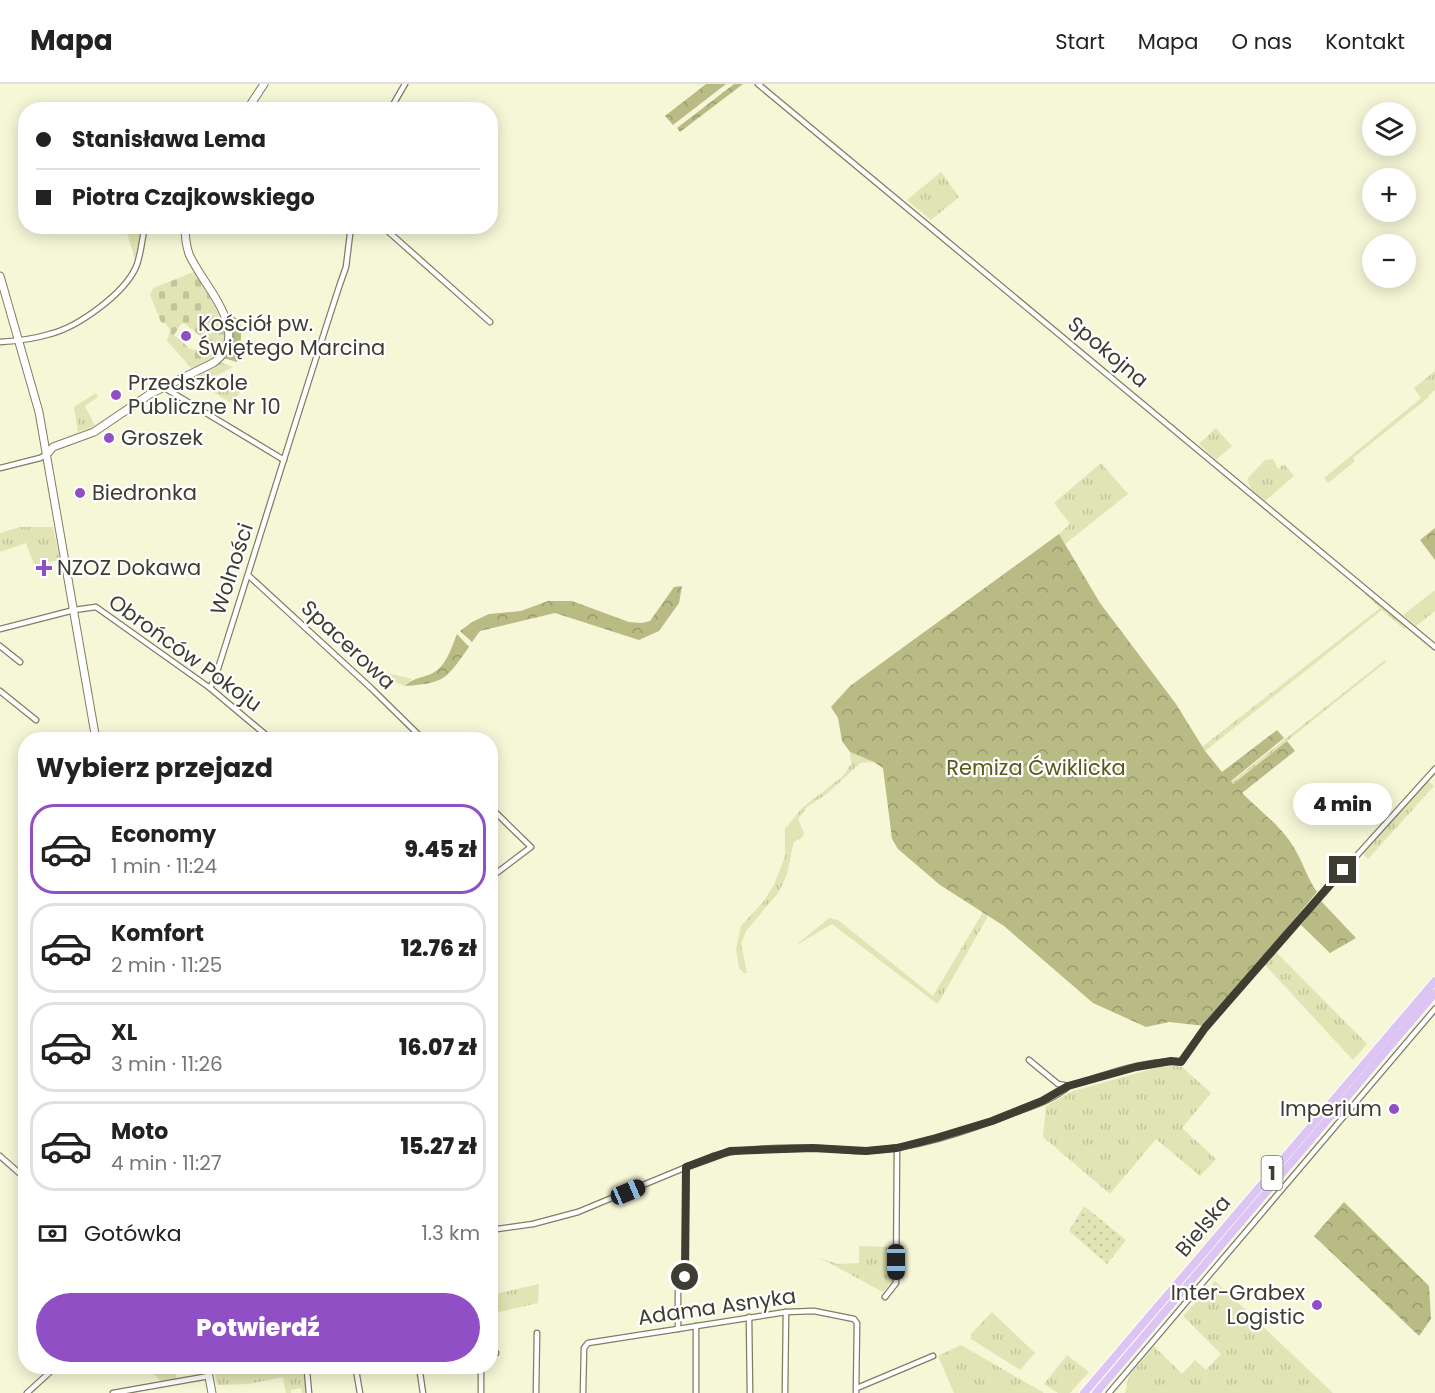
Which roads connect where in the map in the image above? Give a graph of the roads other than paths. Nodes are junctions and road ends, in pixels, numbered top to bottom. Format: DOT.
graph roads {
  1 [pos="264,84"];
  2 [pos="405,84"];
  3 [pos="758,84"];
  4 [pos="252,102"];
  5 [pos="395,102"];
  6 [pos="143,234"];
  7 [pos="186,234"];
  8 [pos="350,234"];
  9 [pos="391,234"];
  10 [pos="0,276"];
  11 [pos="490,322"];
  12 [pos="19,341"];
  13 [pos="0,342"];
  14 [pos="163,387"];
  15 [pos="47,454"];
  16 [pos="284,460"];
  17 [pos="0,468"];
  18 [pos="249,576"];
  19 [pos="74,610"];
  20 [pos="0,629"];
  21 [pos="0,646"];
  22 [pos="1435,646"];
  23 [pos="21,662"];
  24 [pos="210,688"];
  25 [pos="0,691"];
  26 [pos="36,720"];
  27 [pos="95,732"];
  28 [pos="262,732"];
  29 [pos="416,732"];
  30 [pos="1435,769"];
  31 [pos="498,815"];
  32 [pos="498,872"];
  33 [pos="1435,981"];
  34 [pos="1435,993"];
  35 [pos="1435,1009"];
  36 [pos="1029,1060"];
  37 [pos="1352,1084"];
  38 [pos="1068,1086"];
  39 [pos="1348,1111"];
  40 [pos="1332,1116"];
  41 [pos="1284,1145"];
  42 [pos="897,1148"];
  43 [pos="1291,1151"];
  44 [pos="0,1156"];
  45 [pos="686,1167"];
  46 [pos="18,1172"];
  47 [pos="498,1229"];
  48 [pos="685,1277"];
  49 [pos="678,1292"];
  50 [pos="885,1297"];
  51 [pos="786,1312"];
  52 [pos="749,1317"];
  53 [pos="696,1326"];
  54 [pos="678,1329"];
  55 [pos="537,1333"];
  56 [pos="933,1356"];
  57 [pos="47,1374"];
  58 [pos="307,1374"];
  59 [pos="357,1374"];
  60 [pos="419,1374"];
  61 [pos="482,1374"];
  62 [pos="209,1376"];
  63 [pos="856,1391"];
  64 [pos="27,1393"];
  65 [pos="113,1393"];
  66 [pos="212,1393"];
  67 [pos="309,1393"];
  68 [pos="360,1393"];
  69 [pos="423,1393"];
  70 [pos="482,1393"];
  71 [pos="536,1393"];
  72 [pos="583,1393"];
  73 [pos="696,1393"];
  74 [pos="750,1393"];
  75 [pos="785,1393"];
  76 [pos="1084,1393"];
  77 [pos="1096,1393"];
  78 [pos="1109,1393"];
  1 -- 4 [label="main road"];
  2 -- 5 [label="street"];
  3 -- 22 [label="street, Spokojna"];
  6 -- 12 [label="street"];
  7 -- 14 [label="main road"];
  8 -- 16 [label="street, Wolności"];
  9 -- 11 [label="street"];
  10 -- 12 [label="main road"];
  12 -- 13 [label="street"];
  12 -- 15 [label="main road"];
  14 -- 15 [label="main road"];
  14 -- 16 [label="street"];
  15 -- 17 [label="street"];
  15 -- 19 [label="main road"];
  16 -- 18 [label="street, Wolności"];
  18 -- 24 [label="street, Wolności"];
  18 -- 29 [label="street, Spacerowa"];
  19 -- 20 [label="street, Obrońców Pokoju"];
  19 -- 24 [label="street, Obrońców Pokoju"];
  19 -- 27 [label="main road"];
  21 -- 23 [label="street"];
  24 -- 28 [label="street, Obrońców Pokoju"];
  25 -- 26 [label="street"];
  30 -- 38 [label="street"];
  31 -- 32 [label="street"];
  33 -- 37 [label="main road, 1"];
  34 -- 37 [label="main road, 1"];
  35 -- 39 [label="street"];
  36 -- 38 [label="street"];
  37 -- 40 [label="main road, Bielska / 1"];
  37 -- 43 [label="main road, Bielska / 1"];
  38 -- 42 [label="street"];
  39 -- 40 [label="main road"];
  39 -- 78 [label="street"];
  40 -- 77 [label="main road, Bielska / 1"];
  41 -- 43 [label="street"];
  42 -- 45 [label="street"];
  42 -- 50 [label="street"];
  43 -- 76 [label="main road, Bielska / 1"];
  44 -- 46 [label="street"];
  45 -- 47 [label="street"];
  45 -- 48 [label="street"];
  49 -- 54 [label="street"];
  51 -- 52 [label="street, Adama Asnyka"];
  51 -- 63 [label="street, Adama Asnyka"];
  51 -- 75 [label="street"];
  52 -- 53 [label="street, Adama Asnyka"];
  52 -- 74 [label="street"];
  53 -- 54 [label="street, Adama Asnyka"];
  53 -- 73 [label="street"];
  54 -- 72 [label="street, Adama Asnyka"];
  55 -- 71 [label="street"];
  56 -- 63 [label="street"];
  57 -- 64 [label="street"];
  58 -- 67 [label="street"];
  59 -- 68 [label="street"];
  60 -- 69 [label="street"];
  61 -- 70 [label="street"];
  62 -- 65 [label="street"];
  62 -- 66 [label="main road"];
}
